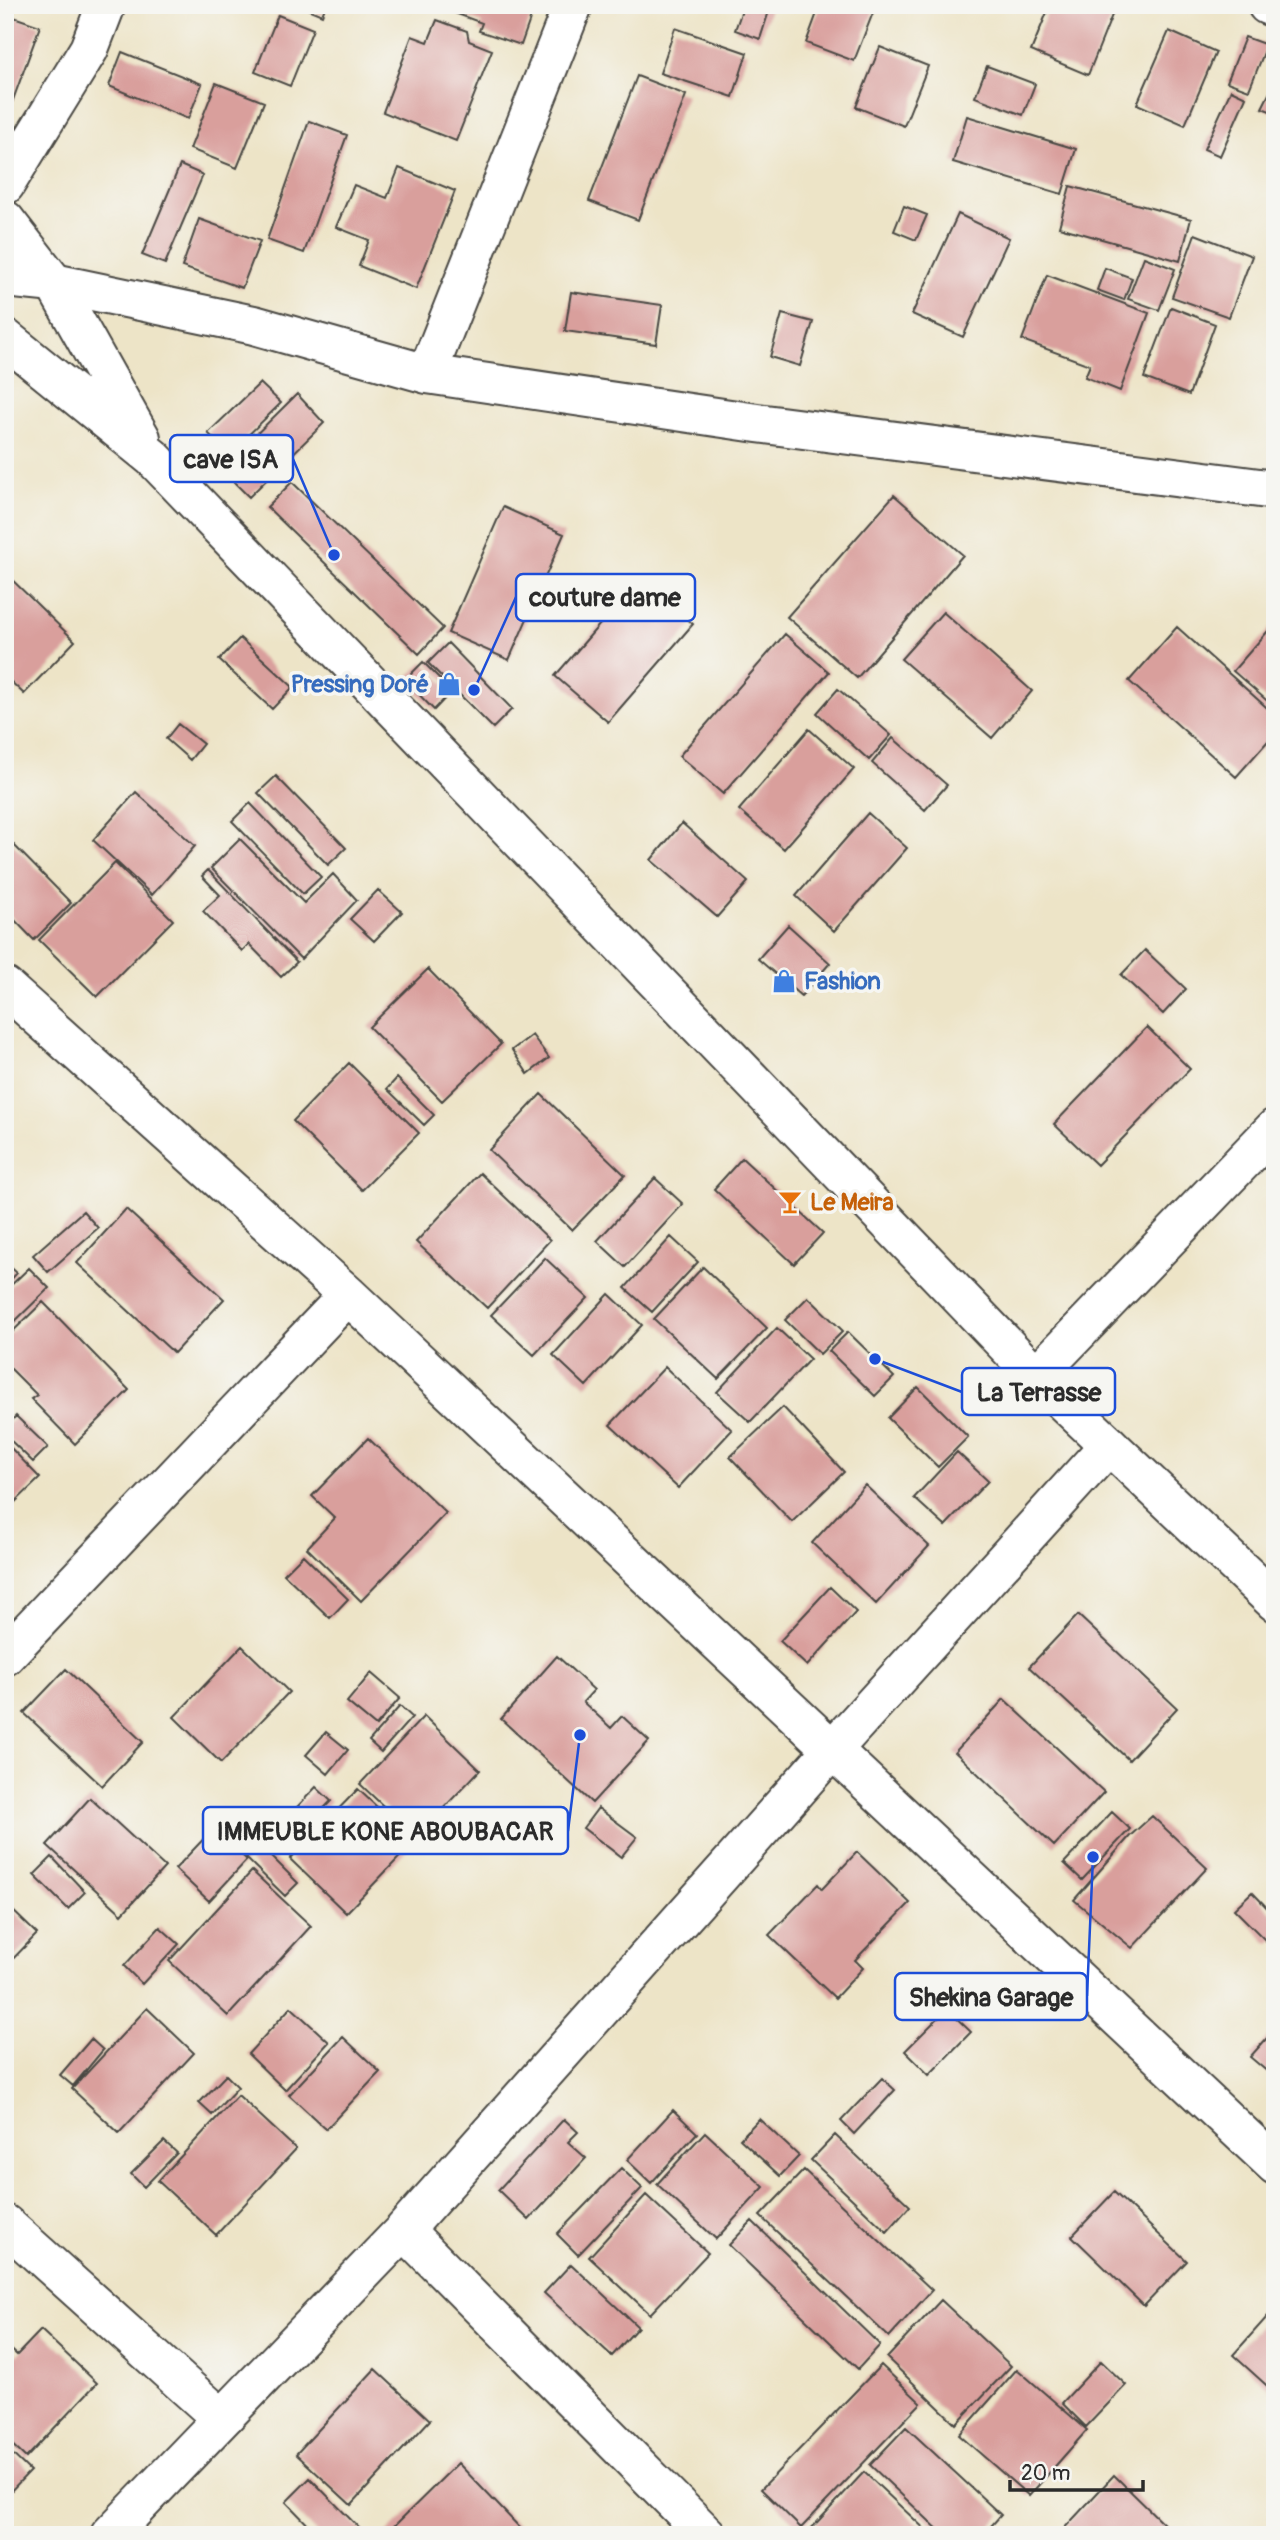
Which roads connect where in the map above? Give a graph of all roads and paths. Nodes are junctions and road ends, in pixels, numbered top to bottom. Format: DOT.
graph roads {
  1 [pos="106,5"];
  2 [pos="573,5"];
  3 [pos="1267,5"];
  4 [pos="1275,8"];
  5 [pos="5,185"];
  6 [pos="5,220"];
  7 [pos="5,278"];
  8 [pos="54,283"];
  9 [pos="5,338"];
  10 [pos="427,374"];
  11 [pos="153,458"];
  12 [pos="1275,490"];
  13 [pos="5,987"];
  14 [pos="1275,1128"];
  15 [pos="348,1295"];
  16 [pos="1036,1376"];
  17 [pos="1109,1445"];
  18 [pos="1275,1602"];
  19 [pos="5,1656"];
  20 [pos="831,1751"];
  21 [pos="1275,2165"];
  22 [pos="5,2224"];
  23 [pos="404,2230"];
  24 [pos="221,2418"];
  25 [pos="110,2535"];
  26 [pos="707,2535"];
  1 -- 5 [label="street"];
  2 -- 10 [label="street"];
  3 -- 4 [label="street"];
  6 -- 8 [label="street"];
  7 -- 8 [label="street"];
  8 -- 10 [label="street"];
  8 -- 11 [label="street"];
  9 -- 11 [label="street"];
  10 -- 12 [label="street"];
  11 -- 16 [label="street"];
  13 -- 15 [label="street"];
  14 -- 16 [label="street"];
  15 -- 19 [label="street"];
  15 -- 20 [label="street"];
  16 -- 17 [label="street"];
  17 -- 18 [label="street"];
  17 -- 20 [label="street"];
  20 -- 21 [label="street"];
  20 -- 23 [label="street"];
  22 -- 24 [label="street"];
  23 -- 24 [label="street"];
  23 -- 26 [label="street"];
  24 -- 25 [label="street"];
}
